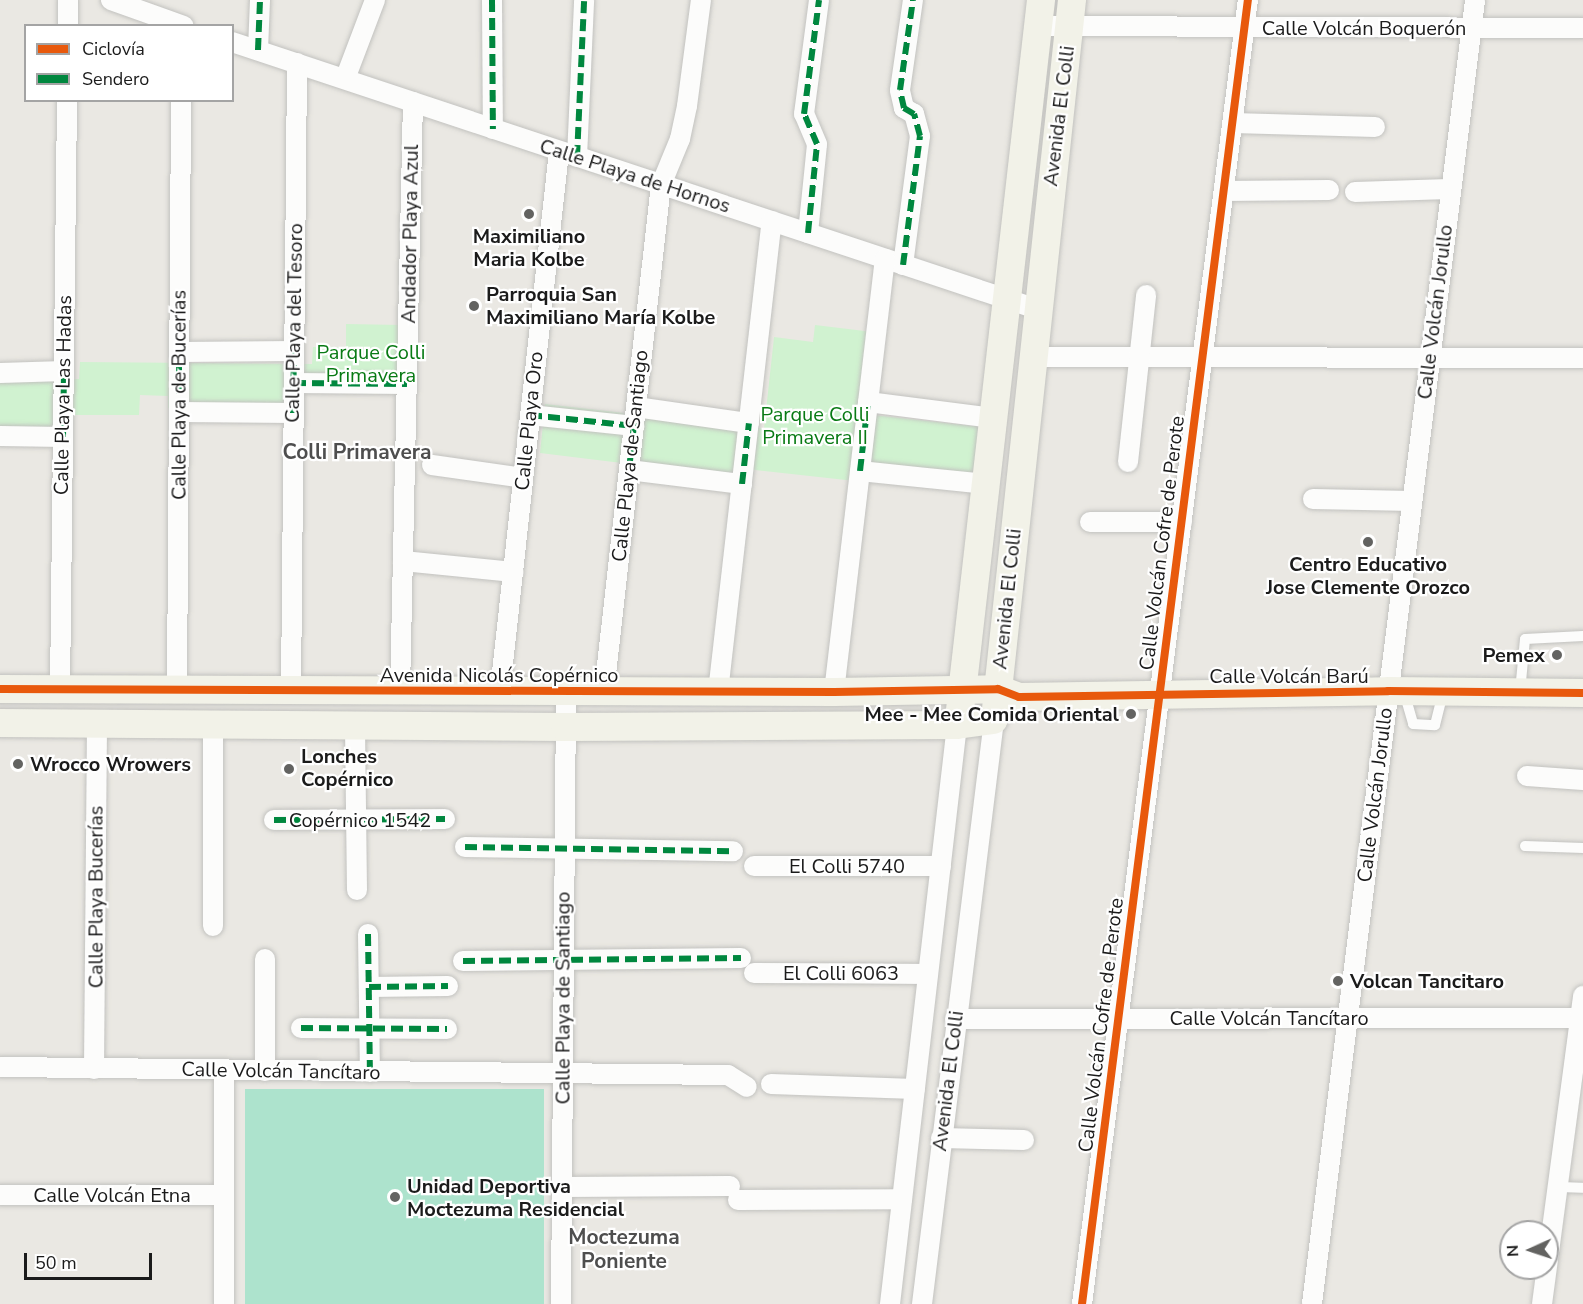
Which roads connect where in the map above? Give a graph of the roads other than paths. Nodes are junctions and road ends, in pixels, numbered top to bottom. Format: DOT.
graph roads {
  1 [pos="68,0"];
  2 [pos="111,0"];
  3 [pos="260,0"];
  4 [pos="375,0"];
  5 [pos="492,0"];
  6 [pos="584,0"];
  7 [pos="701,0"];
  8 [pos="819,0"];
  9 [pos="913,0"];
  10 [pos="1072,0"];
  11 [pos="1248,0"];
  12 [pos="1475,0"];
  13 [pos="136,4"];
  14 [pos="1040,13"];
  15 [pos="68,24"];
  16 [pos="180,24"];
  17 [pos="1245,28"];
  18 [pos="1471,28"];
  19 [pos="1583,28"];
  20 [pos="1069,29"];
  21 [pos="234,43"];
  22 [pos="258,50"];
  23 [pos="297,63"];
  24 [pos="345,79"];
  25 [pos="67,102"];
  26 [pos="181,102"];
  27 [pos="413,102"];
  28 [pos="1233,123"];
  29 [pos="1375,127"];
  30 [pos="493,129"];
  31 [pos="568,154"];
  32 [pos="661,185"];
  33 [pos="1449,189"];
  34 [pos="1329,190"];
  35 [pos="1224,191"];
  36 [pos="1355,192"];
  37 [pos="772,221"];
  38 [pos="808,233"];
  39 [pos="894,262"];
  40 [pos="1146,294"];
  41 [pos="1007,299"];
  42 [pos="1037,309"];
  43 [pos="294,351"];
  44 [pos="179,352"];
  45 [pos="1032,357"];
  46 [pos="1203,357"];
  47 [pos="1141,358"];
  48 [pos="1430,358"];
  49 [pos="1583,358"];
  50 [pos="64,371"];
  51 [pos="0,373"];
  52 [pos="294,383"];
  53 [pos="406,384"];
  54 [pos="868,402"];
  55 [pos="178,412"];
  56 [pos="293,413"];
  57 [pos="530,415"];
  58 [pos="635,417"];
  59 [pos="993,418"];
  60 [pos="749,423"];
  61 [pos="0,436"];
  62 [pos="63,437"];
  63 [pos="1128,462"];
  64 [pos="432,465"];
  65 [pos="629,470"];
  66 [pos="860,471"];
  67 [pos="523,478"];
  68 [pos="742,484"];
  69 [pos="986,484"];
  70 [pos="1313,499"];
  71 [pos="1412,501"];
  72 [pos="1090,522"];
  73 [pos="1182,522"];
  74 [pos="402,561"];
  75 [pos="513,572"];
  76 [pos="1583,636"];
  77 [pos="0,689"];
  78 [pos="60,690"];
  79 [pos="177,690"];
  80 [pos="291,691"];
  81 [pos="400,691"];
  82 [pos="500,691"];
  83 [pos="566,692"];
  84 [pos="604,692"];
  85 [pos="718,692"];
  86 [pos="834,692"];
  87 [pos="962,692"];
  88 [pos="1396,692"];
  89 [pos="1520,692"];
  90 [pos="1008,693"];
  91 [pos="1160,693"];
  92 [pos="1583,693"];
  93 [pos="994,720"];
  94 [pos="0,723"];
  95 [pos="97,725"];
  96 [pos="957,725"];
  97 [pos="213,726"];
  98 [pos="355,727"];
  99 [pos="566,727"];
  100 [pos="1527,776"];
  101 [pos="1583,780"];
  102 [pos="445,819"];
  103 [pos="274,820"];
  104 [pos="356,820"];
  105 [pos="565,846"];
  106 [pos="1525,846"];
  107 [pos="465,847"];
  108 [pos="1583,848"];
  109 [pos="733,851"];
  110 [pos="754,866"];
  111 [pos="941,866"];
  112 [pos="357,890"];
  113 [pos="213,926"];
  114 [pos="368,934"];
  115 [pos="741,958"];
  116 [pos="265,959"];
  117 [pos="564,960"];
  118 [pos="464,961"];
  119 [pos="754,973"];
  120 [pos="928,974"];
  121 [pos="448,986"];
  122 [pos="369,987"];
  123 [pos="1583,996"];
  124 [pos="1118,1018"];
  125 [pos="1347,1018"];
  126 [pos="1582,1018"];
  127 [pos="955,1019"];
  128 [pos="301,1028"];
  129 [pos="370,1029"];
  130 [pos="447,1029"];
  131 [pos="0,1067"];
  132 [pos="94,1069"];
  133 [pos="224,1070"];
  134 [pos="265,1071"];
  135 [pos="370,1072"];
  136 [pos="563,1074"];
  137 [pos="771,1084"];
  138 [pos="747,1087"];
  139 [pos="915,1089"];
  140 [pos="941,1138"];
  141 [pos="1024,1140"];
  142 [pos="562,1187"];
  143 [pos="1558,1187"];
  144 [pos="1583,1188"];
  145 [pos="0,1195"];
  146 [pos="224,1195"];
  147 [pos="902,1200"];
  148 [pos="224,1304"];
  149 [pos="561,1304"];
  150 [pos="890,1304"];
  151 [pos="922,1304"];
  152 [pos="1082,1304"];
  153 [pos="1312,1304"];
  154 [pos="1542,1304"];
  1 -- 15 [label="street"];
  2 -- 13 [label="street"];
  3 -- 22 [label="street"];
  4 -- 24 [label="street"];
  5 -- 30 [label="street"];
  6 -- 31 [label="street, Calle Playa Oro"];
  7 -- 32 [label="street, Calle Playa de Santiago"];
  8 -- 38 [label="street"];
  9 -- 39 [label="street"];
  10 -- 20 [label="street, Avenida El Colli"];
  11 -- 17 [label="street, Calle Volcán Cofre de Perote"];
  12 -- 18 [label="street, Calle Volcán Jorullo"];
  13 -- 16 [label="street"];
  14 -- 20 [label="street, Calle Volcán Boquerón"];
  14 -- 41 [label="street, Avenida El Colli"];
  17 -- 18 [label="street, Calle Volcán Boquerón"];
  17 -- 20 [label="street, Calle Volcán Boquerón"];
  17 -- 28 [label="street, Calle Volcán Cofre de Perote"];
  18 -- 19 [label="street, Calle Volcán Boquerón"];
  18 -- 33 [label="street, Calle Volcán Jorullo"];
  20 -- 42 [label="street, Avenida El Colli"];
  21 -- 22 [label="street, Calle Playa de Hornos"];
  22 -- 23 [label="street, Calle Playa de Hornos"];
  23 -- 24 [label="street, Calle Playa de Hornos"];
  23 -- 43 [label="street, Calle Playa del Tesoro"];
  24 -- 27 [label="street, Calle Playa de Hornos"];
  25 -- 50 [label="street, Calle Playa Las Hadas"];
  26 -- 44 [label="street, Calle Playa de Bucerías"];
  27 -- 30 [label="street, Calle Playa de Hornos"];
  27 -- 53 [label="street, Andador Playa Azul"];
  28 -- 29 [label="street"];
  28 -- 35 [label="street, Calle Volcán Cofre de Perote"];
  30 -- 31 [label="street, Calle Playa de Hornos"];
  31 -- 32 [label="street, Calle Playa de Hornos"];
  31 -- 57 [label="street, Calle Playa Oro"];
  32 -- 37 [label="street, Calle Playa de Hornos"];
  32 -- 58 [label="street, Calle Playa de Santiago"];
  33 -- 36 [label="street"];
  33 -- 48 [label="street, Calle Volcán Jorullo"];
  34 -- 35 [label="street"];
  35 -- 46 [label="street, Calle Volcán Cofre de Perote"];
  37 -- 38 [label="street, Calle Playa de Hornos"];
  37 -- 60 [label="street"];
  38 -- 39 [label="street, Calle Playa de Hornos"];
  39 -- 41 [label="street, Calle Playa de Hornos"];
  39 -- 54 [label="street"];
  40 -- 47 [label="street"];
  41 -- 42 [label="street, Calle Playa de Hornos"];
  41 -- 59 [label="street, Avenida El Colli"];
  42 -- 45 [label="street, Avenida El Colli"];
  43 -- 44 [label="street"];
  43 -- 52 [label="street, Calle Playa del Tesoro"];
  44 -- 55 [label="street, Calle Playa de Bucerías"];
  45 -- 47 [label="street"];
  45 -- 90 [label="street, Avenida El Colli"];
  46 -- 47 [label="street"];
  46 -- 48 [label="street"];
  46 -- 73 [label="street, Calle Volcán Cofre de Perote"];
  47 -- 63 [label="street"];
  48 -- 49 [label="street"];
  48 -- 71 [label="street, Calle Volcán Jorullo"];
  50 -- 51 [label="street"];
  50 -- 62 [label="street, Calle Playa Las Hadas"];
  52 -- 53 [label="street"];
  52 -- 56 [label="street, Calle Playa del Tesoro"];
  53 -- 74 [label="street, Andador Playa Azul"];
  54 -- 59 [label="street"];
  54 -- 66 [label="street"];
  55 -- 56 [label="street"];
  55 -- 79 [label="street, Calle Playa de Bucerías"];
  56 -- 80 [label="street, Calle Playa del Tesoro"];
  57 -- 58 [label="street"];
  57 -- 67 [label="street, Calle Playa Oro"];
  58 -- 60 [label="street"];
  58 -- 65 [label="street, Calle Playa de Santiago"];
  59 -- 69 [label="street, Avenida El Colli"];
  60 -- 68 [label="street"];
  61 -- 62 [label="street"];
  62 -- 78 [label="street, Calle Playa Las Hadas"];
  64 -- 67 [label="street"];
  65 -- 68 [label="street"];
  65 -- 84 [label="street, Calle Playa de Santiago"];
  66 -- 69 [label="street"];
  66 -- 86 [label="street"];
  67 -- 75 [label="street, Calle Playa Oro"];
  68 -- 85 [label="street"];
  69 -- 87 [label="street, Avenida El Colli"];
  70 -- 71 [label="street"];
  71 -- 88 [label="street, Calle Volcán Jorullo"];
  72 -- 73 [label="street"];
  73 -- 91 [label="street, Calle Volcán Cofre de Perote"];
  74 -- 75 [label="street"];
  74 -- 81 [label="street, Andador Playa Azul"];
  75 -- 82 [label="street, Calle Playa Oro"];
  76 -- 89 [label="lane"];
  77 -- 78 [label="street, Avenida Nicolás Copérnico"];
  78 -- 79 [label="street, Avenida Nicolás Copérnico"];
  79 -- 80 [label="street, Avenida Nicolás Copérnico"];
  80 -- 81 [label="street, Avenida Nicolás Copérnico"];
  81 -- 82 [label="street, Avenida Nicolás Copérnico"];
  82 -- 83 [label="street, Avenida Nicolás Copérnico"];
  83 -- 84 [label="street, Avenida Nicolás Copérnico"];
  83 -- 99 [label="street, Calle Playa de Santiago"];
  84 -- 85 [label="street, Avenida Nicolás Copérnico"];
  85 -- 86 [label="street, Avenida Nicolás Copérnico"];
  86 -- 87 [label="street, Avenida Nicolás Copérnico"];
  87 -- 90 [label="street, Avenida Nicolás Copérnico"];
  87 -- 96 [label="street, Avenida El Colli"];
  88 -- 89 [label="street, Calle Volcán Barú"];
  88 -- 91 [label="street, Calle Volcán Barú"];
  88 -- 125 [label="street, Calle Volcán Jorullo"];
  89 -- 92 [label="street, Calle Volcán Barú"];
  90 -- 91 [label="street, Calle Volcán Barú"];
  90 -- 93 [label="street, Avenida El Colli"];
  91 -- 124 [label="street, Calle Volcán Cofre de Perote"];
  93 -- 96 [label="street"];
  93 -- 127 [label="street, Avenida El Colli"];
  94 -- 95 [label="street"];
  95 -- 97 [label="street"];
  95 -- 132 [label="street, Calle Playa Bucerías"];
  96 -- 99 [label="street"];
  96 -- 111 [label="street, Avenida El Colli"];
  97 -- 98 [label="street"];
  97 -- 113 [label="street"];
  98 -- 99 [label="street"];
  98 -- 104 [label="street"];
  99 -- 105 [label="street, Calle Playa de Santiago"];
  100 -- 101 [label="street"];
  102 -- 104 [label="street, Copérnico 1542"];
  103 -- 104 [label="street, Copérnico 1542"];
  104 -- 112 [label="street"];
  105 -- 107 [label="street"];
  105 -- 109 [label="street"];
  105 -- 117 [label="street, Calle Playa de Santiago"];
  106 -- 108 [label="lane"];
  110 -- 111 [label="street, El Colli 5740"];
  111 -- 120 [label="street, Avenida El Colli"];
  114 -- 122 [label="street"];
  115 -- 117 [label="street"];
  116 -- 134 [label="street"];
  117 -- 118 [label="street"];
  117 -- 136 [label="street, Calle Playa de Santiago"];
  119 -- 120 [label="street, El Colli 6063"];
  120 -- 139 [label="street, Avenida El Colli"];
  121 -- 122 [label="street"];
  122 -- 129 [label="street"];
  123 -- 126 [label="street"];
  124 -- 125 [label="street, Calle Volcán Tancítaro"];
  124 -- 127 [label="street, Calle Volcán Tancítaro"];
  124 -- 152 [label="street, Calle Volcán Cofre de Perote"];
  125 -- 126 [label="street, Calle Volcán Tancítaro"];
  125 -- 153 [label="street, Calle Volcán Jorullo"];
  126 -- 143 [label="street"];
  127 -- 140 [label="street, Avenida El Colli"];
  128 -- 129 [label="street"];
  129 -- 130 [label="street"];
  129 -- 135 [label="street"];
  131 -- 132 [label="street, Calle Volcán Tancítaro"];
  132 -- 133 [label="street, Calle Volcán Tancítaro"];
  133 -- 134 [label="street, Calle Volcán Tancítaro"];
  133 -- 146 [label="street"];
  134 -- 135 [label="street, Calle Volcán Tancítaro"];
  135 -- 136 [label="street, Calle Volcán Tancítaro"];
  136 -- 138 [label="street, Calle Volcán Tancítaro"];
  136 -- 142 [label="street, Calle Playa de Santiago"];
  137 -- 139 [label="street"];
  139 -- 147 [label="street, Avenida El Colli"];
  140 -- 141 [label="street"];
  140 -- 151 [label="street, Avenida El Colli"];
  142 -- 147 [label="street"];
  142 -- 149 [label="street, Calle Playa de Santiago"];
  143 -- 144 [label="lane"];
  143 -- 154 [label="street"];
  145 -- 146 [label="street, Calle Volcán Etna"];
  146 -- 148 [label="street"];
  147 -- 150 [label="street, Avenida El Colli"];
}
